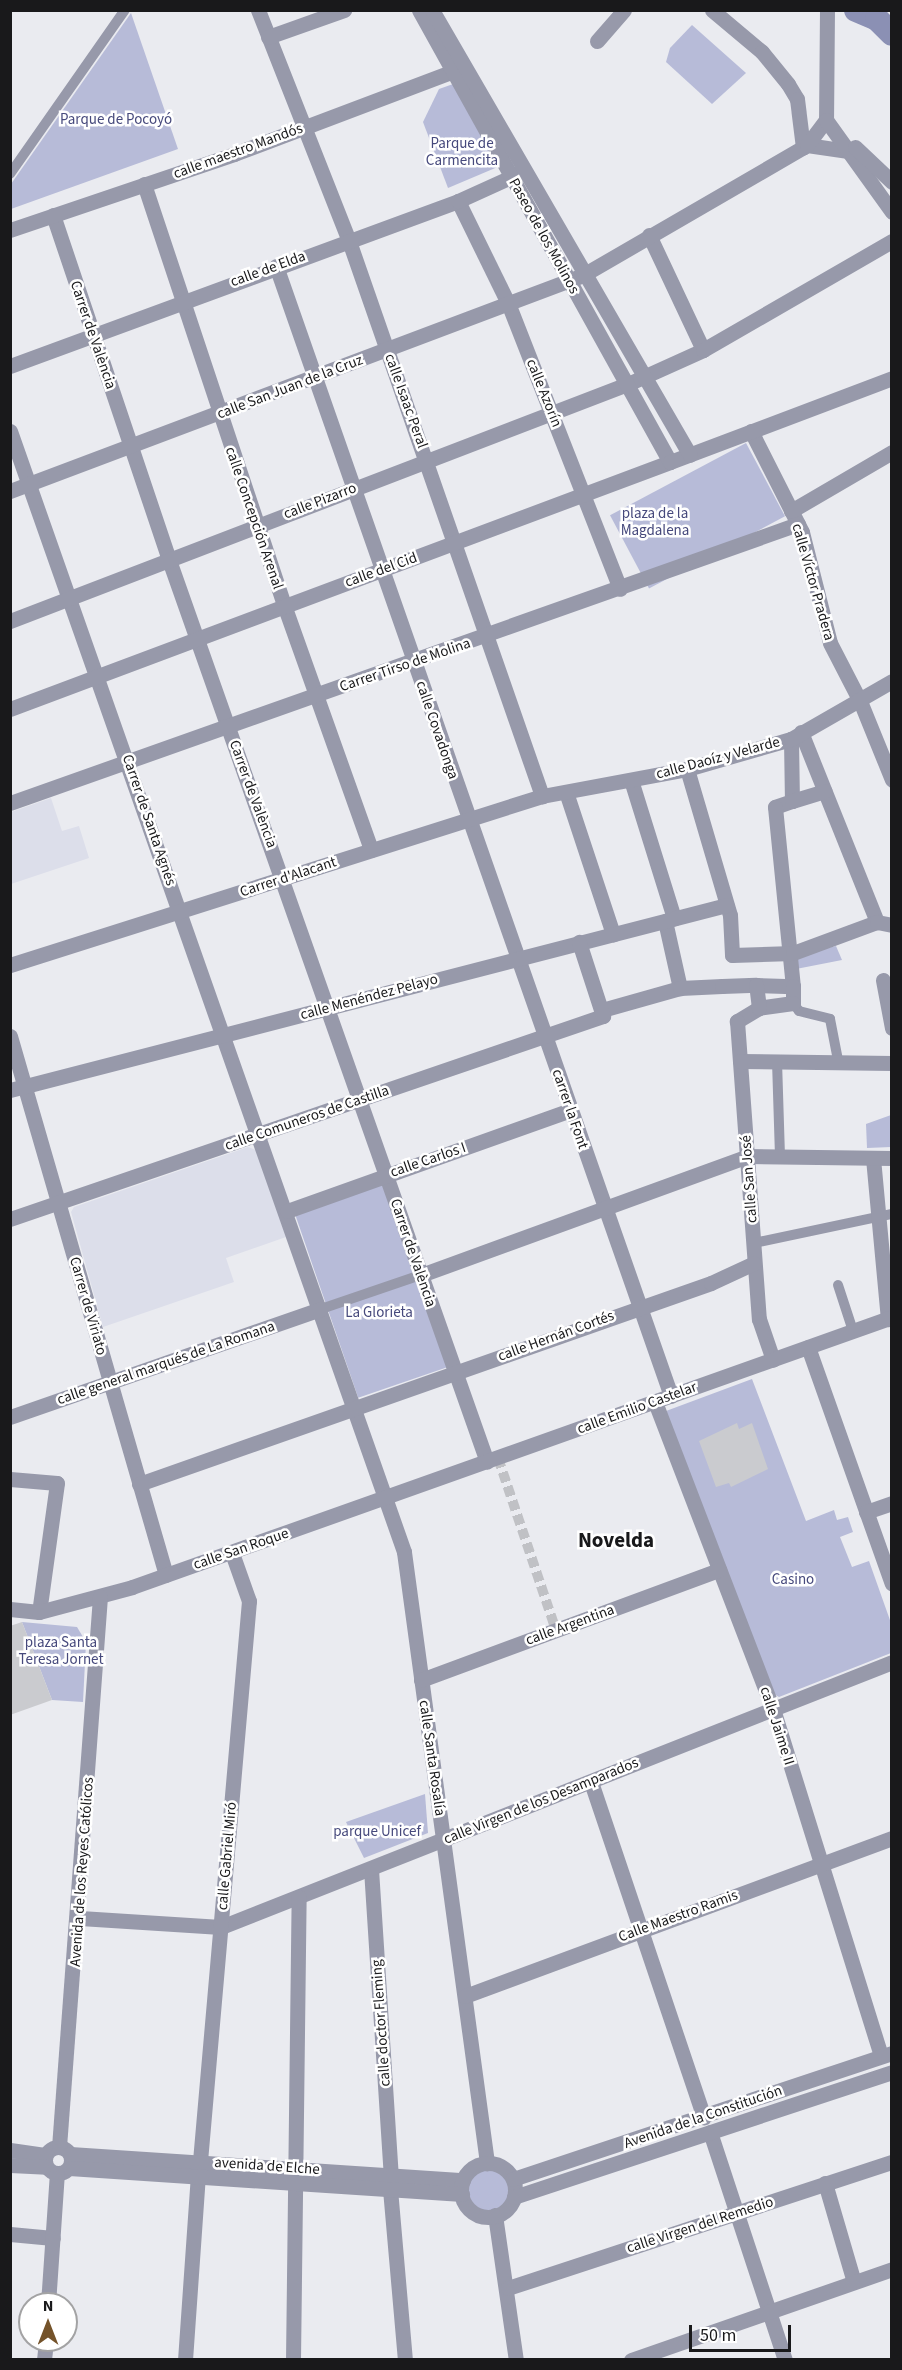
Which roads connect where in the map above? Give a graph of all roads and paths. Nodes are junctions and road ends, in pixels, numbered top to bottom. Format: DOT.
graph roads {
  1 [pos="125,10"];
  2 [pos="258,10"];
  3 [pos="344,10"];
  4 [pos="419,10"];
  5 [pos="432,10"];
  6 [pos="624,10"];
  7 [pos="712,10"];
  8 [pos="827,10"];
  9 [pos="268,37"];
  10 [pos="597,40"];
  11 [pos="458,69"];
  12 [pos="826,112"];
  13 [pos="304,128"];
  14 [pos="805,146"];
  15 [pos="848,151"];
  16 [pos="10,174"];
  17 [pos="518,174"];
  18 [pos="891,182"];
  19 [pos="144,184"];
  20 [pos="458,201"];
  21 [pos="891,212"];
  22 [pos="53,215"];
  23 [pos="10,230"];
  24 [pos="649,235"];
  25 [pos="349,241"];
  26 [pos="891,241"];
  27 [pos="276,266"];
  28 [pos="583,275"];
  29 [pos="568,282"];
  30 [pos="181,302"];
  31 [pos="508,303"];
  32 [pos="92,336"];
  33 [pos="388,350"];
  34 [pos="703,350"];
  35 [pos="10,366"];
  36 [pos="645,376"];
  37 [pos="315,378"];
  38 [pos="891,378"];
  39 [pos="630,383"];
  40 [pos="552,411"];
  41 [pos="219,414"];
  42 [pos="10,430"];
  43 [pos="751,431"];
  44 [pos="131,445"];
  45 [pos="891,452"];
  46 [pos="690,454"];
  47 [pos="427,460"];
  48 [pos="670,462"];
  49 [pos="31,484"];
  50 [pos="354,488"];
  51 [pos="10,491"];
  52 [pos="583,495"];
  53 [pos="794,517"];
  54 [pos="257,526"];
  55 [pos="456,543"];
  56 [pos="169,560"];
  57 [pos="381,570"];
  58 [pos="621,589"];
  59 [pos="71,598"];
  60 [pos="284,605"];
  61 [pos="10,621"];
  62 [pos="488,637"];
  63 [pos="197,638"];
  64 [pos="413,662"];
  65 [pos="99,675"];
  66 [pos="891,681"];
  67 [pos="316,696"];
  68 [pos="860,700"];
  69 [pos="10,709"];
  70 [pos="228,726"];
  71 [pos="796,736"];
  72 [pos="129,762"];
  73 [pos="687,769"];
  74 [pos="631,780"];
  75 [pos="891,780"];
  76 [pos="824,791"];
  77 [pos="566,792"];
  78 [pos="542,796"];
  79 [pos="792,801"];
  80 [pos="10,803"];
  81 [pos="468,821"];
  82 [pos="371,850"];
  83 [pos="283,880"];
  84 [pos="727,905"];
  85 [pos="181,912"];
  86 [pos="670,919"];
  87 [pos="884,923"];
  88 [pos="613,934"];
  89 [pos="579,942"];
  90 [pos="794,953"];
  91 [pos="517,958"];
  92 [pos="10,965"];
  93 [pos="883,980"];
  94 [pos="756,985"];
  95 [pos="793,986"];
  96 [pos="680,988"];
  97 [pos="793,1002"];
  98 [pos="328,1008"];
  99 [pos="759,1008"];
  100 [pos="602,1013"];
  101 [pos="891,1028"];
  102 [pos="10,1036"];
  103 [pos="223,1036"];
  104 [pos="544,1036"];
  105 [pos="838,1060"];
  106 [pos="740,1061"];
  107 [pos="777,1061"];
  108 [pos="891,1064"];
  109 [pos="18,1088"];
  110 [pos="360,1100"];
  111 [pos="570,1110"];
  112 [pos="259,1134"];
  113 [pos="780,1155"];
  114 [pos="748,1156"];
  115 [pos="873,1158"];
  116 [pos="891,1158"];
  117 [pos="386,1175"];
  118 [pos="58,1203"];
  119 [pos="604,1207"];
  120 [pos="287,1211"];
  121 [pos="885,1216"];
  122 [pos="10,1219"];
  123 [pos="754,1243"];
  124 [pos="754,1263"];
  125 [pos="421,1275"];
  126 [pos="838,1286"];
  127 [pos="639,1306"];
  128 [pos="321,1309"];
  129 [pos="890,1318"];
  130 [pos="853,1331"];
  131 [pos="808,1347"];
  132 [pos="773,1360"];
  133 [pos="455,1373"];
  134 [pos="110,1382"];
  135 [pos="671,1396"];
  136 [pos="655,1402"];
  137 [pos="356,1408"];
  138 [pos="10,1417"];
  139 [pos="487,1462"];
  140 [pos="10,1479"];
  141 [pos="139,1484"];
  142 [pos="382,1499"];
  143 [pos="891,1503"];
  144 [pos="866,1512"];
  145 [pos="232,1553"];
  146 [pos="719,1570"];
  147 [pos="166,1575"];
  148 [pos="891,1584"];
  149 [pos="100,1597"];
  150 [pos="10,1609"];
  151 [pos="39,1612"];
  152 [pos="891,1662"];
  153 [pos="421,1680"];
  154 [pos="773,1709"];
  155 [pos="591,1782"];
  156 [pos="891,1838"];
  157 [pos="443,1840"];
  158 [pos="821,1864"];
  159 [pos="370,1869"];
  160 [pos="299,1897"];
  161 [pos="80,1918"];
  162 [pos="221,1927"];
  163 [pos="640,1930"];
  164 [pos="465,1996"];
  165 [pos="886,2054"];
  166 [pos="891,2074"];
  167 [pos="704,2117"];
  168 [pos="710,2132"];
  169 [pos="10,2150"];
  170 [pos="58,2161"];
  171 [pos="891,2162"];
  172 [pos="487,2163"];
  173 [pos="10,2165"];
  174 [pos="199,2168"];
  175 [pos="295,2175"];
  176 [pos="513,2179"];
  177 [pos="391,2183"];
  178 [pos="825,2183"];
  179 [pos="463,2187"];
  180 [pos="514,2197"];
  181 [pos="735,2213"];
  182 [pos="495,2215"];
  183 [pos="10,2234"];
  184 [pos="52,2238"];
  185 [pos="891,2269"];
  186 [pos="854,2282"];
  187 [pos="508,2288"];
  188 [pos="49,2292"];
  189 [pos="770,2310"];
  190 [pos="185,2360"];
  191 [pos="293,2360"];
  192 [pos="405,2360"];
  193 [pos="516,2360"];
  194 [pos="631,2360"];
  195 [pos="785,2360"];
  1 -- 16 [label="street"];
  2 -- 9 [label="street, calle Isaac Peral"];
  3 -- 9 [label="street"];
  4 -- 11 [label="street, Paseo de los Molinos"];
  5 -- 11 [label="street, Paseo de los Molinos"];
  6 -- 10 [label="street"];
  7 -- 14 [label="street"];
  8 -- 12 [label="street"];
  9 -- 13 [label="street, calle Isaac Peral"];
  11 -- 13 [label="street, calle maestro Mandós"];
  11 -- 17 [label="street, Paseo de los Molinos"];
  12 -- 14 [label="street"];
  12 -- 15 [label="street"];
  12 -- 18 [label="street"];
  13 -- 19 [label="street, calle maestro Mandós"];
  13 -- 25 [label="street, calle Isaac Peral"];
  14 -- 15 [label="street"];
  14 -- 24 [label="street, calle San Juan de la Cruz"];
  15 -- 21 [label="street"];
  17 -- 20 [label="street, calle de Elda"];
  17 -- 28 [label="street, Paseo de los Molinos"];
  17 -- 29 [label="street, Paseo de los Molinos"];
  19 -- 22 [label="street, calle maestro Mandós"];
  19 -- 30 [label="street, calle Concepción Arenal"];
  20 -- 25 [label="street, calle de Elda"];
  20 -- 31 [label="street, calle Azorín"];
  22 -- 23 [label="street, calle maestro Mandós"];
  22 -- 32 [label="street, Carrer de València"];
  24 -- 28 [label="street, calle San Juan de la Cruz"];
  24 -- 34 [label="street"];
  25 -- 27 [label="street, calle de Elda"];
  25 -- 33 [label="street, calle Isaac Peral"];
  26 -- 34 [label="street, calle Pizarro"];
  27 -- 30 [label="street, calle de Elda"];
  27 -- 37 [label="street, calle Covadonga"];
  28 -- 29 [label="street, calle San Juan de la Cruz"];
  28 -- 36 [label="street, Paseo de los Molinos"];
  29 -- 31 [label="street, calle San Juan de la Cruz"];
  29 -- 39 [label="street, Paseo de los Molinos"];
  30 -- 32 [label="street, calle de Elda"];
  30 -- 41 [label="street, calle Concepción Arenal"];
  31 -- 33 [label="street, calle San Juan de la Cruz"];
  31 -- 40 [label="street, calle Azorín"];
  32 -- 35 [label="street, calle de Elda"];
  32 -- 44 [label="street, Carrer de València"];
  33 -- 37 [label="street, calle San Juan de la Cruz"];
  33 -- 47 [label="street, calle Isaac Peral"];
  34 -- 36 [label="street, calle Pizarro"];
  36 -- 39 [label="street, calle Pizarro"];
  36 -- 46 [label="street, Paseo de los Molinos"];
  37 -- 41 [label="street, calle San Juan de la Cruz"];
  37 -- 50 [label="street, calle Covadonga"];
  38 -- 43 [label="street, calle del Cid"];
  39 -- 40 [label="street, calle Pizarro"];
  39 -- 48 [label="street, Paseo de los Molinos"];
  40 -- 47 [label="street, calle Pizarro"];
  40 -- 52 [label="street, calle Azorín"];
  41 -- 44 [label="street, calle San Juan de la Cruz"];
  41 -- 54 [label="street, calle Concepción Arenal"];
  42 -- 49 [label="street, Carrer de Santa Agnés"];
  43 -- 46 [label="street, calle del Cid"];
  43 -- 53 [label="street, calle Víctor Pradera"];
  44 -- 49 [label="street, calle San Juan de la Cruz"];
  44 -- 56 [label="street, Carrer de València"];
  45 -- 53 [label="street, Carrer Tirso de Molina"];
  46 -- 48 [label="street, calle del Cid"];
  47 -- 50 [label="street, calle Pizarro"];
  47 -- 55 [label="street, calle Isaac Peral"];
  48 -- 52 [label="street, calle del Cid"];
  49 -- 51 [label="street, calle San Juan de la Cruz"];
  49 -- 59 [label="street, Carrer de Santa Agnés"];
  50 -- 54 [label="street, calle Pizarro"];
  50 -- 57 [label="street, calle Covadonga"];
  52 -- 55 [label="street, calle del Cid"];
  52 -- 58 [label="street, calle Azorín"];
  53 -- 58 [label="street, Carrer Tirso de Molina"];
  53 -- 68 [label="street, calle Víctor Pradera"];
  54 -- 56 [label="street, calle Pizarro"];
  54 -- 60 [label="street, calle Concepción Arenal"];
  55 -- 57 [label="street, calle del Cid"];
  55 -- 62 [label="street, calle Isaac Peral"];
  56 -- 59 [label="street, calle Pizarro"];
  56 -- 63 [label="street, Carrer de València"];
  57 -- 60 [label="street, calle del Cid"];
  57 -- 64 [label="street, calle Covadonga"];
  58 -- 62 [label="street, Carrer Tirso de Molina"];
  59 -- 61 [label="street, calle Pizarro"];
  59 -- 65 [label="street, Carrer de Santa Agnés"];
  60 -- 63 [label="street, calle del Cid"];
  60 -- 67 [label="street, calle Concepción Arenal"];
  62 -- 64 [label="street, Carrer Tirso de Molina"];
  62 -- 78 [label="street, calle Isaac Peral"];
  63 -- 65 [label="street, calle del Cid"];
  63 -- 70 [label="street, Carrer de València"];
  64 -- 67 [label="street, Carrer Tirso de Molina"];
  64 -- 81 [label="street, calle Covadonga"];
  65 -- 69 [label="street, calle del Cid"];
  65 -- 72 [label="street, Carrer de Santa Agnés"];
  66 -- 68 [label="street, calle Daoíz y Velarde"];
  67 -- 70 [label="street, Carrer Tirso de Molina"];
  67 -- 82 [label="street, calle Concepción Arenal"];
  68 -- 71 [label="street, calle Daoíz y Velarde"];
  68 -- 75 [label="street, calle Víctor Pradera"];
  70 -- 72 [label="street, Carrer Tirso de Molina"];
  70 -- 83 [label="street, Carrer de València"];
  71 -- 73 [label="street, calle Daoíz y Velarde"];
  71 -- 76 [label="street"];
  71 -- 79 [label="street"];
  72 -- 80 [label="street, Carrer Tirso de Molina"];
  72 -- 85 [label="street, Carrer de Santa Agnés"];
  73 -- 74 [label="street, calle Daoíz y Velarde"];
  73 -- 84 [label="street"];
  74 -- 77 [label="street, calle Daoíz y Velarde"];
  74 -- 86 [label="street"];
  76 -- 79 [label="street"];
  76 -- 87 [label="street"];
  77 -- 78 [label="street, Carrer d'Alacant"];
  77 -- 88 [label="street"];
  78 -- 81 [label="street, Carrer d'Alacant"];
  79 -- 90 [label="street"];
  81 -- 82 [label="street, Carrer d'Alacant"];
  81 -- 91 [label="street, carrer la Font"];
  82 -- 83 [label="street, Carrer d'Alacant"];
  83 -- 85 [label="street, Carrer d'Alacant"];
  83 -- 98 [label="street, Carrer de València"];
  84 -- 86 [label="street, calle Menéndez Pelayo"];
  84 -- 90 [label="street"];
  85 -- 92 [label="street, Carrer d'Alacant"];
  85 -- 103 [label="street, Carrer de Santa Agnés"];
  86 -- 88 [label="street, calle Menéndez Pelayo"];
  86 -- 96 [label="street"];
  87 -- 90 [label="street"];
  88 -- 89 [label="street, calle Menéndez Pelayo"];
  89 -- 91 [label="street, calle Menéndez Pelayo"];
  89 -- 100 [label="street"];
  90 -- 95 [label="street"];
  91 -- 98 [label="street, calle Menéndez Pelayo"];
  91 -- 104 [label="street, carrer la Font"];
  93 -- 101 [label="street"];
  94 -- 95 [label="street, calle Comuneros de Castilla"];
  94 -- 96 [label="street, calle Comuneros de Castilla"];
  94 -- 99 [label="street"];
  95 -- 97 [label="street"];
  96 -- 100 [label="street, calle Comuneros de Castilla"];
  97 -- 99 [label="street"];
  97 -- 105 [label="street"];
  98 -- 103 [label="street, calle Menéndez Pelayo"];
  98 -- 110 [label="street, Carrer de València"];
  99 -- 106 [label="street, calle San José"];
  100 -- 104 [label="street, calle Comuneros de Castilla"];
  102 -- 109 [label="street, Carrer de Viriato"];
  103 -- 109 [label="street, calle Menéndez Pelayo"];
  103 -- 112 [label="street, Carrer de Santa Agnés"];
  104 -- 110 [label="street, calle Comuneros de Castilla"];
  104 -- 111 [label="street, carrer la Font"];
  105 -- 107 [label="street"];
  105 -- 108 [label="street"];
  106 -- 107 [label="street"];
  106 -- 114 [label="street, calle San José"];
  107 -- 113 [label="street"];
  109 -- 118 [label="street, Carrer de Viriato"];
  110 -- 112 [label="street, calle Comuneros de Castilla"];
  110 -- 117 [label="street, Carrer de València"];
  111 -- 117 [label="street, calle Carlos I"];
  111 -- 119 [label="street, carrer la Font"];
  112 -- 118 [label="street, calle Comuneros de Castilla"];
  112 -- 120 [label="street, Carrer de Santa Agnés"];
  113 -- 114 [label="street"];
  113 -- 115 [label="street"];
  114 -- 119 [label="street"];
  114 -- 123 [label="street, calle San José"];
  115 -- 116 [label="street"];
  115 -- 121 [label="street"];
  117 -- 120 [label="street, calle Carlos I"];
  117 -- 125 [label="street, Carrer de València"];
  118 -- 122 [label="street, calle Comuneros de Castilla"];
  118 -- 134 [label="street, Carrer de Viriato"];
  119 -- 125 [label="street"];
  119 -- 127 [label="street, carrer la Font"];
  120 -- 128 [label="street"];
  121 -- 123 [label="street"];
  121 -- 129 [label="street"];
  123 -- 124 [label="street, calle San José"];
  124 -- 127 [label="street, calle Hernán Cortés"];
  124 -- 132 [label="street, calle San José"];
  125 -- 128 [label="street"];
  125 -- 133 [label="street, Carrer de València"];
  126 -- 130 [label="street"];
  127 -- 133 [label="street, calle Hernán Cortés"];
  127 -- 135 [label="street, carrer la Font"];
  128 -- 134 [label="street, calle general marqués de La Romana"];
  128 -- 137 [label="street"];
  129 -- 130 [label="street, calle Emilio Castelar"];
  130 -- 131 [label="street, calle Emilio Castelar"];
  131 -- 132 [label="street, calle Emilio Castelar"];
  131 -- 144 [label="street"];
  132 -- 135 [label="street, calle Emilio Castelar"];
  133 -- 137 [label="street, calle Hernán Cortés"];
  133 -- 139 [label="street, Carrer de València"];
  134 -- 138 [label="street, calle general marqués de La Romana"];
  134 -- 141 [label="street, Carrer de Viriato"];
  135 -- 136 [label="street, calle Emilio Castelar"];
  136 -- 139 [label="street, calle Emilio Castelar"];
  136 -- 146 [label="street, calle Jaime II"];
  137 -- 141 [label="street, calle Hernán Cortés"];
  137 -- 142 [label="street, calle Santa Rosalía"];
  139 -- 142 [label="street, calle Emilio Castelar"];
  140 -- 151 [label="street"];
  141 -- 147 [label="street, Carrer de Viriato"];
  142 -- 145 [label="street, calle San Roque"];
  142 -- 153 [label="street, calle Santa Rosalía"];
  143 -- 144 [label="street"];
  144 -- 148 [label="street"];
  145 -- 147 [label="street, calle San Roque"];
  145 -- 162 [label="street, calle Gabriel Miró"];
  146 -- 153 [label="street, calle Argentina"];
  146 -- 154 [label="street, calle Jaime II"];
  147 -- 149 [label="street, calle San Roque"];
  149 -- 151 [label="street, calle San Roque"];
  149 -- 161 [label="street, Avenida de los Reyes Católicos"];
  150 -- 151 [label="street, calle San Roque"];
  152 -- 154 [label="street, calle Virgen de los Desamparados"];
  153 -- 157 [label="street, calle Santa Rosalía"];
  154 -- 155 [label="street, calle Virgen de los Desamparados"];
  154 -- 158 [label="street, calle Jaime II"];
  155 -- 157 [label="street, calle Virgen de los Desamparados"];
  155 -- 163 [label="street"];
  156 -- 158 [label="street, Calle Maestro Ramis"];
  157 -- 159 [label="street, calle Virgen de los Desamparados"];
  157 -- 164 [label="street, calle Santa Rosalía"];
  158 -- 163 [label="street, Calle Maestro Ramis"];
  158 -- 165 [label="street, calle Jaime II"];
  159 -- 160 [label="street, calle Virgen de los Desamparados"];
  159 -- 177 [label="street, calle doctor Fleming"];
  160 -- 162 [label="street, calle Virgen de los Desamparados"];
  160 -- 175 [label="street"];
  161 -- 162 [label="street, calle Virgen de los Desamparados"];
  161 -- 170 [label="street, Avenida de los Reyes Católicos"];
  162 -- 174 [label="street, calle Gabriel Miró"];
  163 -- 164 [label="street, Calle Maestro Ramis"];
  163 -- 167 [label="street"];
  164 -- 172 [label="street, calle Santa Rosalía"];
  165 -- 167 [label="street, Avenida de la Constitución"];
  166 -- 168 [label="street, Avenida de la Constitución"];
  167 -- 176 [label="street, Avenida de la Constitución"];
  168 -- 180 [label="street, Avenida de la Constitución"];
  168 -- 181 [label="street"];
  169 -- 170 [label="street"];
  170 -- 173 [label="street"];
  170 -- 174 [label="street, avenida de Elche"];
  170 -- 184 [label="street, Avenida de los Reyes Católicos"];
  171 -- 178 [label="street, calle Virgen del Remedio"];
  172 -- 176 [label="street"];
  172 -- 179 [label="street"];
  174 -- 175 [label="street, avenida de Elche"];
  174 -- 190 [label="street, calle Gabriel Miró"];
  175 -- 177 [label="street, avenida de Elche"];
  175 -- 191 [label="street"];
  176 -- 180 [label="street"];
  177 -- 179 [label="street, avenida de Elche"];
  177 -- 192 [label="street, calle doctor Fleming"];
  178 -- 181 [label="street, calle Virgen del Remedio"];
  178 -- 186 [label="street"];
  179 -- 182 [label="street"];
  180 -- 182 [label="street"];
  181 -- 187 [label="street, calle Virgen del Remedio"];
  181 -- 189 [label="street"];
  182 -- 187 [label="street"];
  183 -- 184 [label="street"];
  184 -- 188 [label="street, Avenida de los Reyes Católicos"];
  185 -- 186 [label="street"];
  186 -- 189 [label="street"];
  187 -- 193 [label="street"];
  189 -- 194 [label="street"];
  189 -- 195 [label="street"];
}
